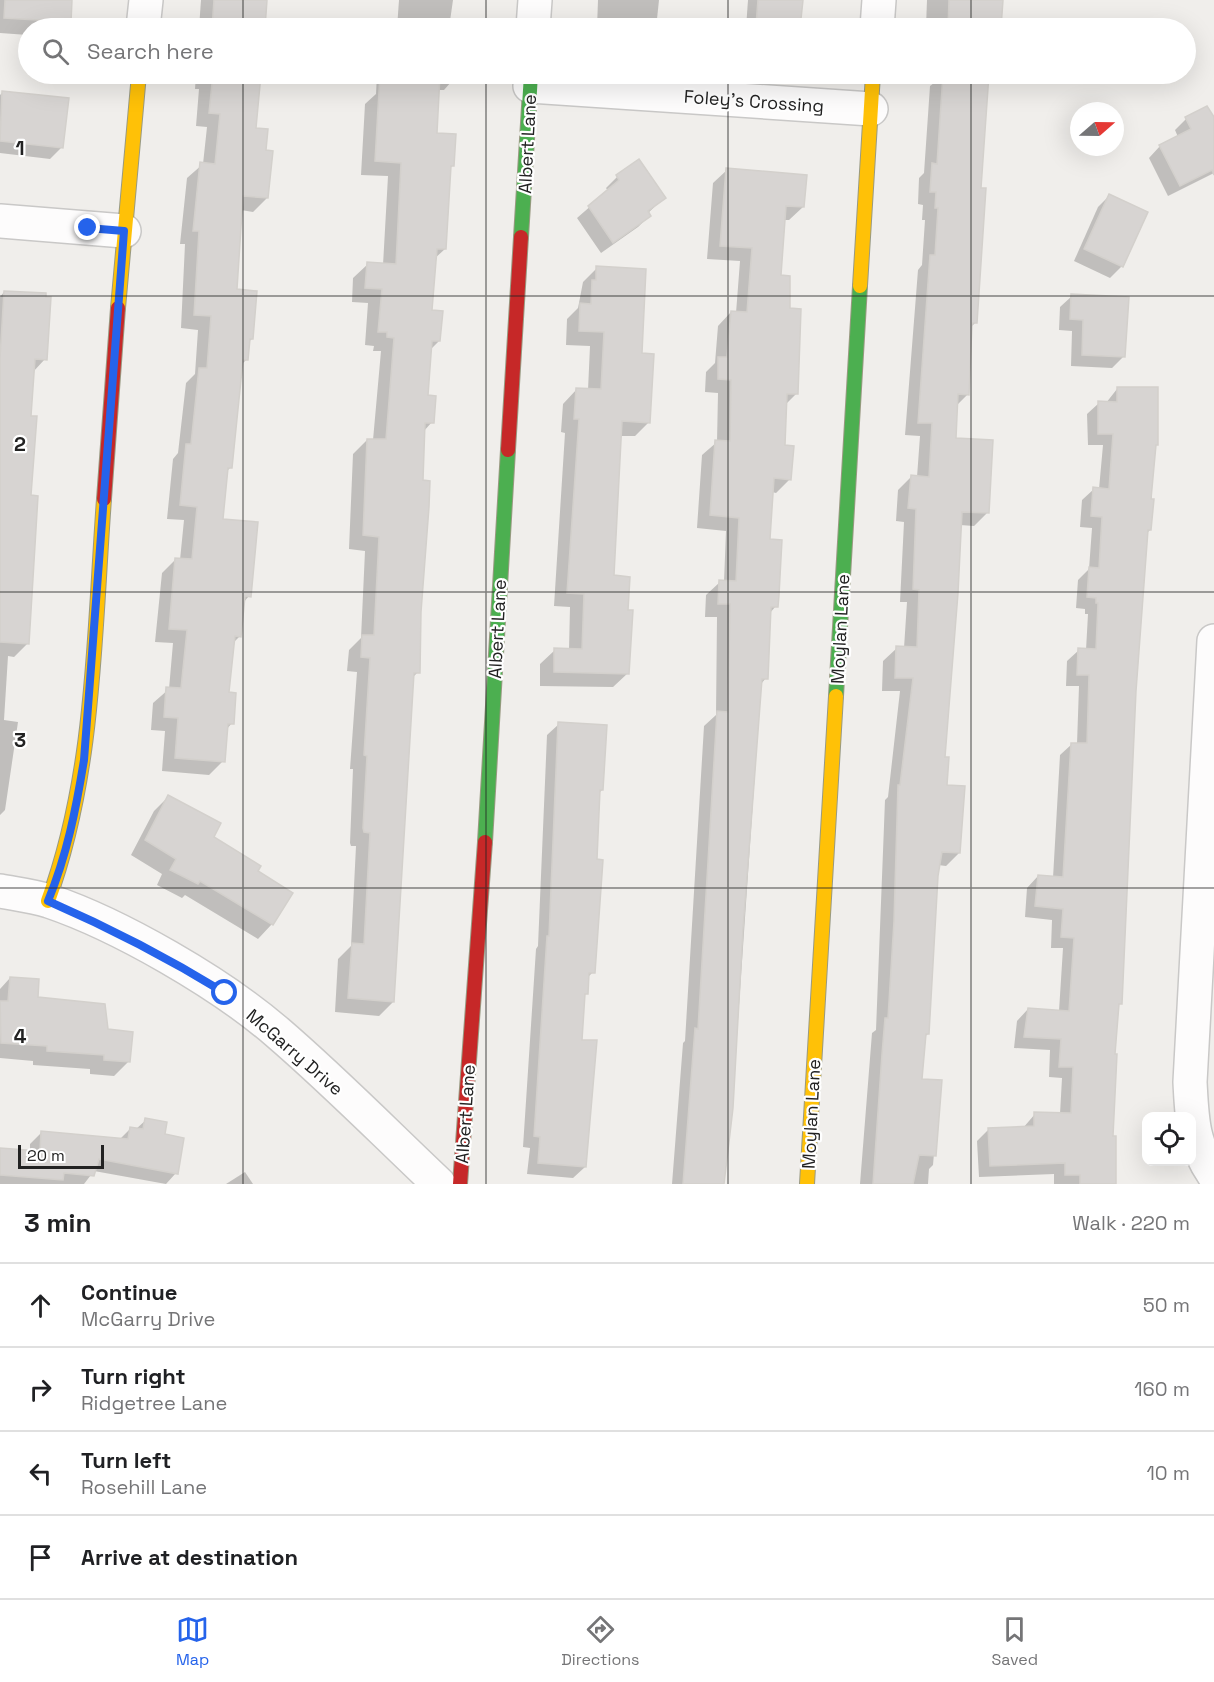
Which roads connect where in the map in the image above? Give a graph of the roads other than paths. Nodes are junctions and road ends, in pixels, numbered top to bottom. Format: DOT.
graph roads {
  1 [pos="146,0"];
  2 [pos="535,0"];
  3 [pos="879,0"];
  4 [pos="144,18"];
  5 [pos="534,18"];
  6 [pos="878,18"];
  7 [pos="138,84"];
  8 [pos="531,84"];
  9 [pos="578,84"];
  10 [pos="872,84"];
  11 [pos="871,109"];
  12 [pos="0,221"];
  13 [pos="124,231"];
  14 [pos="1214,641"];
  15 [pos="0,891"];
  16 [pos="48,901"];
  17 [pos="1214,1175"];
  18 [pos="440,1184"];
  19 [pos="460,1184"];
  20 [pos="807,1184"];
  1 -- 4 [label="street"];
  2 -- 5 [label="street"];
  3 -- 6 [label="street"];
  7 -- 13 [label="street"];
  8 -- 19 [label="street, Albert Lane"];
  9 -- 11 [label="street, Foley's Crossing"];
  10 -- 11 [label="street, Moylan Lane"];
  11 -- 20 [label="street, Moylan Lane"];
  12 -- 13 [label="street"];
  13 -- 16 [label="street"];
  14 -- 17 [label="street"];
  15 -- 16 [label="street, McGarry Drive"];
  16 -- 18 [label="street, McGarry Drive"];
}
